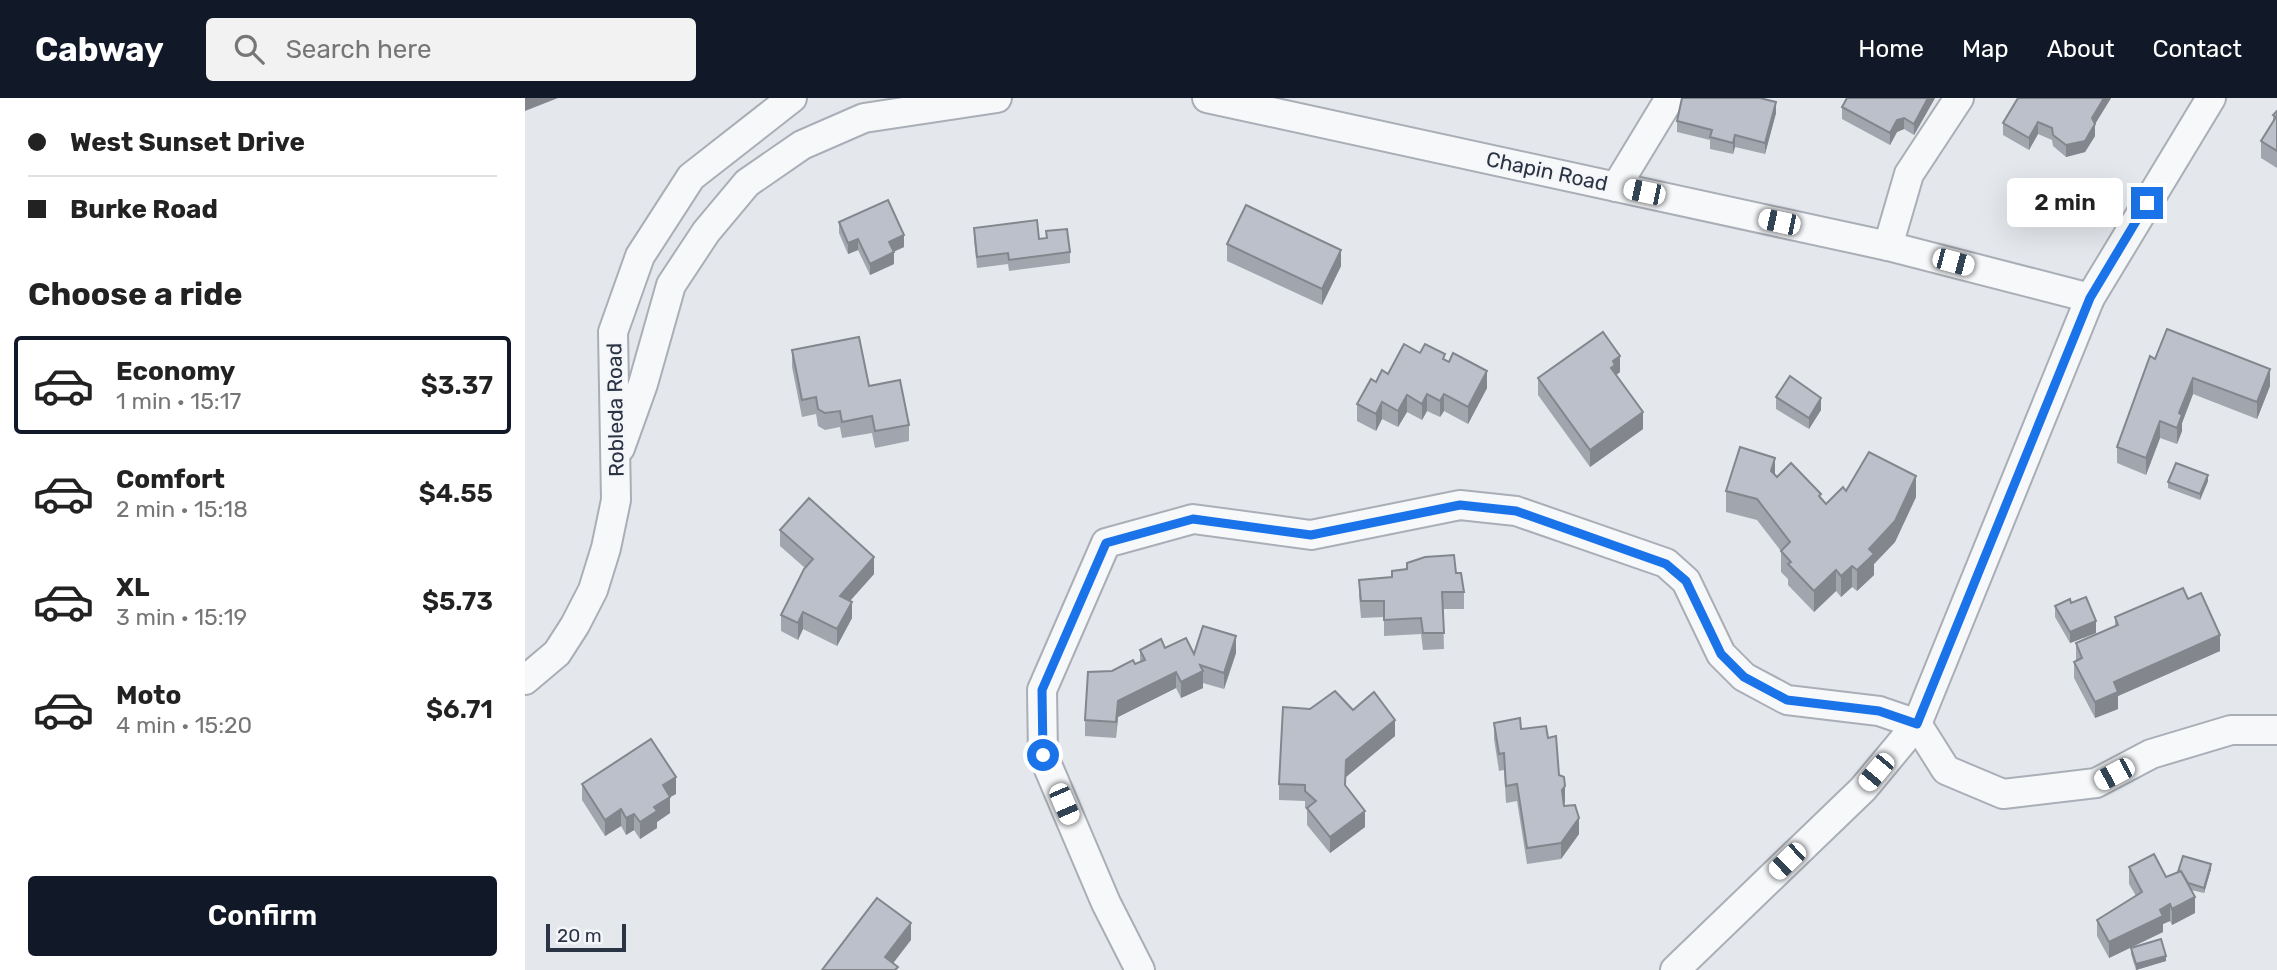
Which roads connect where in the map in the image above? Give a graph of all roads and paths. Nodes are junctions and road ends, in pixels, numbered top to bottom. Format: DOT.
graph roads {
  1 [pos="792,98"];
  2 [pos="997,98"];
  3 [pos="1207,98"];
  4 [pos="1670,98"];
  5 [pos="1959,98"];
  6 [pos="2211,98"];
  7 [pos="1616,187"];
  8 [pos="1888,246"];
  9 [pos="2090,298"];
  10 [pos="616,460"];
  11 [pos="525,680"];
  12 [pos="1917,724"];
  13 [pos="2277,730"];
  14 [pos="1140,970"];
  15 [pos="1675,970"];
  1 -- 10 [label="street, Robleda Road"];
  2 -- 10 [label="street"];
  3 -- 7 [label="street, Chapin Road"];
  4 -- 7 [label="street"];
  5 -- 8 [label="street"];
  6 -- 9 [label="street"];
  7 -- 8 [label="street, Chapin Road"];
  8 -- 9 [label="street, Chapin Road"];
  9 -- 12 [label="street"];
  10 -- 11 [label="street, Robleda Road"];
  12 -- 13 [label="street"];
  12 -- 14 [label="street"];
  12 -- 15 [label="street"];
}
